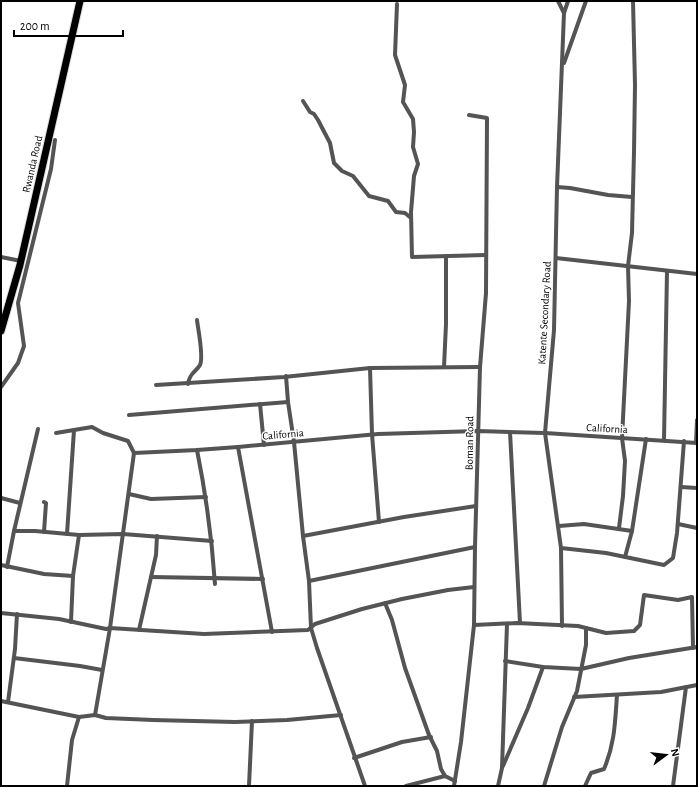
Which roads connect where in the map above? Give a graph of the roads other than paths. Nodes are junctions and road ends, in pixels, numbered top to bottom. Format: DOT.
graph roads {
  1 [pos="80,1"];
  2 [pos="558,1"];
  3 [pos="568,1"];
  4 [pos="586,1"];
  5 [pos="633,1"];
  6 [pos="398,4"];
  7 [pos="564,13"];
  8 [pos="563,66"];
  9 [pos="303,101"];
  10 [pos="469,115"];
  11 [pos="56,140"];
  12 [pos="557,187"];
  13 [pos="632,197"];
  14 [pos="411,218"];
  15 [pos="486,255"];
  16 [pos="446,256"];
  17 [pos="1,257"];
  18 [pos="556,258"];
  19 [pos="21,261"];
  20 [pos="628,266"];
  21 [pos="667,271"];
  22 [pos="697,274"];
  23 [pos="197,320"];
  24 [pos="1,331"];
  25 [pos="444,367"];
  26 [pos="480,367"];
  27 [pos="370,368"];
  28 [pos="286,376"];
  29 [pos="188,384"];
  30 [pos="156,385"];
  31 [pos="1,387"];
  32 [pos="288,402"];
  33 [pos="260,404"];
  34 [pos="129,414"];
  35 [pos="697,420"];
  36 [pos="38,429"];
  37 [pos="74,430"];
  38 [pos="478,431"];
  39 [pos="510,432"];
  40 [pos="545,433"];
  41 [pos="56,434"];
  42 [pos="372,434"];
  43 [pos="622,438"];
  44 [pos="646,439"];
  45 [pos="664,440"];
  46 [pos="684,441"];
  47 [pos="294,442"];
  48 [pos="696,443"];
  49 [pos="264,445"];
  50 [pos="238,447"];
  51 [pos="197,450"];
  52 [pos="134,453"];
  53 [pos="681,487"];
  54 [pos="697,488"];
  55 [pos="129,494"];
  56 [pos="206,497"];
  57 [pos="1,498"];
  58 [pos="20,502"];
  59 [pos="44,502"];
  60 [pos="476,506"];
  61 [pos="379,522"];
  62 [pos="678,524"];
  63 [pos="559,526"];
  64 [pos="619,528"];
  65 [pos="697,528"];
  66 [pos="14,530"];
  67 [pos="632,531"];
  68 [pos="44,532"];
  69 [pos="67,534"];
  70 [pos="123,534"];
  71 [pos="79,535"];
  72 [pos="157,536"];
  73 [pos="303,536"];
  74 [pos="212,541"];
  75 [pos="475,547"];
  76 [pos="561,548"];
  77 [pos="625,557"];
  78 [pos="1,566"];
  79 [pos="7,567"];
  80 [pos="73,576"];
  81 [pos="151,578"];
  82 [pos="214,578"];
  83 [pos="263,578"];
  84 [pos="308,581"];
  85 [pos="215,584"];
  86 [pos="474,587"];
  87 [pos="697,602"];
  88 [pos="385,603"];
  89 [pos="692,603"];
  90 [pos="1,613"];
  91 [pos="17,614"];
  92 [pos="71,622"];
  93 [pos="507,624"];
  94 [pos="520,624"];
  95 [pos="474,625"];
  96 [pos="562,626"];
  97 [pos="110,628"];
  98 [pos="311,628"];
  99 [pos="586,628"];
  100 [pos="140,630"];
  101 [pos="272,632"];
  102 [pos="695,647"];
  103 [pos="14,658"];
  104 [pos="505,661"];
  105 [pos="543,667"];
  106 [pos="581,669"];
  107 [pos="102,670"];
  108 [pos="697,685"];
  109 [pos="686,687"];
  110 [pos="616,694"];
  111 [pos="574,697"];
  112 [pos="1,701"];
  113 [pos="8,702"];
  114 [pos="95,715"];
  115 [pos="341,715"];
  116 [pos="79,717"];
  117 [pos="252,721"];
  118 [pos="431,737"];
  119 [pos="354,758"];
  120 [pos="502,768"];
  121 [pos="445,776"];
  122 [pos="455,781"];
  123 [pos="66,786"];
  124 [pos="249,786"];
  125 [pos="365,786"];
  126 [pos="406,786"];
  127 [pos="454,786"];
  128 [pos="498,786"];
  129 [pos="544,786"];
  130 [pos="585,786"];
  131 [pos="673,786"];
  1 -- 19 [label="highway, Rwanda Road"];
  2 -- 7 [label="street"];
  3 -- 7 [label="street, Katente Secondary Road"];
  4 -- 8 [label="street"];
  5 -- 13 [label="street"];
  6 -- 14 [label="street"];
  7 -- 8 [label="street, Katente Secondary Road"];
  8 -- 12 [label="street, Katente Secondary Road"];
  9 -- 14 [label="street"];
  10 -- 15 [label="street, Boman Road"];
  11 -- 31 [label="street"];
  12 -- 13 [label="street"];
  12 -- 18 [label="street, Katente Secondary Road"];
  13 -- 20 [label="street"];
  14 -- 16 [label="street"];
  15 -- 16 [label="street"];
  15 -- 26 [label="street, Boman Road"];
  16 -- 25 [label="street"];
  17 -- 19 [label="street"];
  18 -- 20 [label="street"];
  18 -- 40 [label="street, Katente Secondary Road"];
  19 -- 24 [label="highway, Rwanda Road"];
  20 -- 21 [label="street"];
  20 -- 43 [label="street"];
  21 -- 22 [label="street"];
  21 -- 45 [label="street"];
  23 -- 29 [label="street"];
  25 -- 26 [label="street"];
  25 -- 27 [label="street"];
  26 -- 38 [label="street, Boman Road"];
  27 -- 28 [label="street"];
  27 -- 42 [label="street"];
  28 -- 29 [label="street"];
  28 -- 32 [label="street"];
  29 -- 30 [label="street"];
  32 -- 33 [label="street"];
  32 -- 47 [label="street"];
  33 -- 34 [label="street"];
  33 -- 49 [label="street"];
  35 -- 48 [label="street"];
  36 -- 58 [label="street"];
  37 -- 41 [label="street"];
  37 -- 52 [label="street"];
  37 -- 69 [label="street"];
  38 -- 39 [label="street, California"];
  38 -- 42 [label="street, California"];
  38 -- 60 [label="street, Boman Road"];
  39 -- 40 [label="street, California"];
  39 -- 94 [label="street"];
  40 -- 43 [label="street, California"];
  40 -- 63 [label="street, Katente Secondary Road"];
  42 -- 47 [label="street, California"];
  42 -- 61 [label="street"];
  43 -- 44 [label="street, California"];
  43 -- 64 [label="street"];
  44 -- 45 [label="street, California"];
  44 -- 67 [label="street"];
  45 -- 46 [label="street, California"];
  46 -- 48 [label="street, California"];
  46 -- 53 [label="street"];
  47 -- 49 [label="street, California"];
  47 -- 73 [label="street"];
  49 -- 50 [label="street, California"];
  50 -- 51 [label="street, California"];
  50 -- 83 [label="street"];
  51 -- 52 [label="street, California"];
  51 -- 56 [label="street"];
  52 -- 55 [label="street"];
  53 -- 54 [label="street"];
  53 -- 62 [label="street"];
  55 -- 56 [label="street"];
  55 -- 70 [label="street"];
  56 -- 74 [label="street"];
  57 -- 58 [label="street"];
  58 -- 66 [label="street"];
  59 -- 68 [label="street"];
  60 -- 61 [label="street"];
  60 -- 75 [label="street, Boman Road"];
  61 -- 73 [label="street"];
  62 -- 65 [label="street"];
  62 -- 77 [label="street"];
  63 -- 64 [label="street"];
  63 -- 76 [label="street, Katente Secondary Road"];
  64 -- 67 [label="street"];
  66 -- 68 [label="street"];
  66 -- 79 [label="street"];
  67 -- 77 [label="street"];
  68 -- 69 [label="street"];
  69 -- 71 [label="street"];
  70 -- 71 [label="street"];
  70 -- 72 [label="street"];
  70 -- 97 [label="street"];
  71 -- 80 [label="street"];
  72 -- 74 [label="street"];
  72 -- 81 [label="street"];
  73 -- 84 [label="street"];
  74 -- 82 [label="street"];
  75 -- 84 [label="street"];
  75 -- 86 [label="street, Boman Road"];
  76 -- 77 [label="street"];
  76 -- 96 [label="street, Katente Secondary Road"];
  78 -- 79 [label="street"];
  79 -- 80 [label="street"];
  80 -- 92 [label="street"];
  81 -- 82 [label="street"];
  81 -- 100 [label="street"];
  82 -- 83 [label="street"];
  82 -- 85 [label="street"];
  83 -- 101 [label="street"];
  84 -- 98 [label="street"];
  86 -- 88 [label="street"];
  86 -- 95 [label="street, Boman Road"];
  87 -- 89 [label="street"];
  88 -- 98 [label="street"];
  88 -- 118 [label="street"];
  89 -- 99 [label="street"];
  89 -- 102 [label="street"];
  90 -- 91 [label="street"];
  91 -- 92 [label="street"];
  91 -- 103 [label="street"];
  92 -- 97 [label="street"];
  93 -- 94 [label="street"];
  93 -- 95 [label="street"];
  93 -- 104 [label="street"];
  94 -- 96 [label="street"];
  95 -- 122 [label="street, Boman Road"];
  96 -- 99 [label="street"];
  97 -- 100 [label="street"];
  97 -- 107 [label="street"];
  98 -- 101 [label="street"];
  98 -- 115 [label="street"];
  99 -- 106 [label="street"];
  100 -- 101 [label="street"];
  102 -- 106 [label="street"];
  103 -- 107 [label="street"];
  103 -- 113 [label="street"];
  104 -- 105 [label="street"];
  104 -- 120 [label="street"];
  105 -- 106 [label="street"];
  105 -- 120 [label="street"];
  106 -- 111 [label="street"];
  107 -- 114 [label="street"];
  108 -- 109 [label="street"];
  109 -- 110 [label="street"];
  109 -- 131 [label="street"];
  110 -- 111 [label="street"];
  110 -- 130 [label="street"];
  111 -- 129 [label="street"];
  112 -- 113 [label="street"];
  113 -- 116 [label="street"];
  114 -- 116 [label="street"];
  114 -- 117 [label="street"];
  115 -- 117 [label="street"];
  115 -- 119 [label="street"];
  116 -- 123 [label="street"];
  117 -- 124 [label="street"];
  118 -- 119 [label="street"];
  118 -- 121 [label="street"];
  119 -- 125 [label="street"];
  120 -- 128 [label="street"];
  121 -- 122 [label="street"];
  121 -- 126 [label="street"];
  122 -- 127 [label="street, Boman Road"];
}
